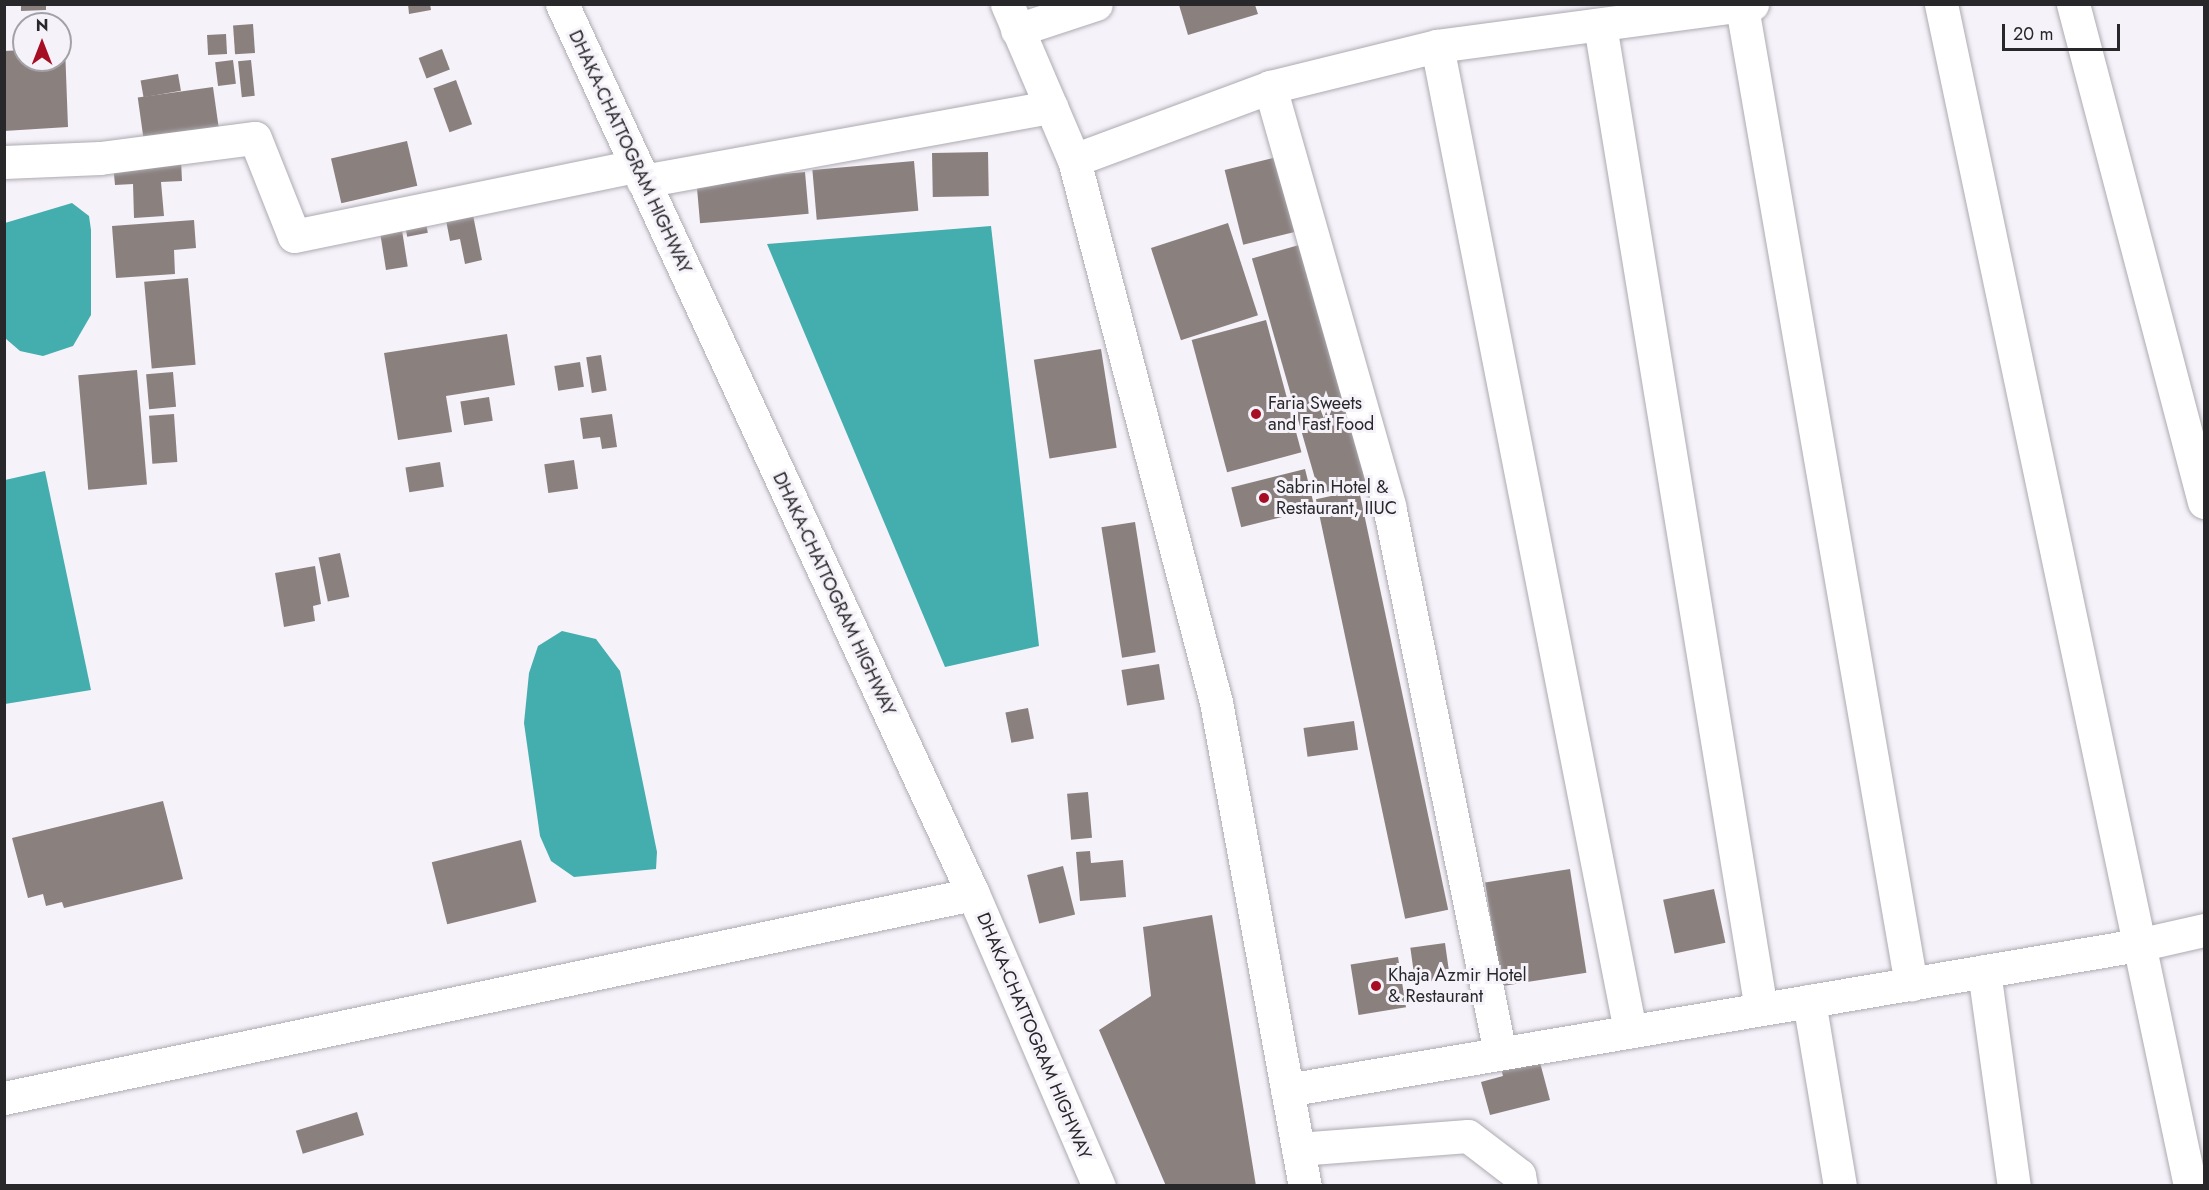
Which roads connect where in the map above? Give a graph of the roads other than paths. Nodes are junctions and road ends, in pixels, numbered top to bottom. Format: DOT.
graph roads {
  1 [pos="561,4"];
  2 [pos="1096,4"];
  3 [pos="1941,4"];
  4 [pos="2073,4"];
  5 [pos="1747,6"];
  6 [pos="1012,17"];
  7 [pos="1600,25"];
  8 [pos="1437,46"];
  9 [pos="1270,87"];
  10 [pos="1051,106"];
  11 [pos="1074,160"];
  12 [pos="4,162"];
  13 [pos="639,173"];
  14 [pos="2205,502"];
  15 [pos="973,894"];
  16 [pos="2205,930"];
  17 [pos="2138,945"];
  18 [pos="1984,971"];
  19 [pos="1911,984"];
  20 [pos="1809,1001"];
  21 [pos="1761,1009"];
  22 [pos="1630,1031"];
  23 [pos="1500,1053"];
  24 [pos="1287,1090"];
  25 [pos="4,1098"];
  26 [pos="1298,1149"];
  27 [pos="1099,1185"];
  28 [pos="1305,1185"];
  29 [pos="1521,1185"];
  30 [pos="1840,1185"];
  31 [pos="2014,1185"];
  32 [pos="2190,1185"];
  1 -- 13 [label="main road, DHAKA-CHATTOGRAM HIGHWAY"];
  2 -- 6 [label="main road"];
  3 -- 17 [label="main road"];
  4 -- 14 [label="main road"];
  5 -- 7 [label="main road"];
  5 -- 19 [label="main road"];
  6 -- 10 [label="main road"];
  7 -- 8 [label="main road"];
  7 -- 21 [label="main road"];
  8 -- 9 [label="main road"];
  8 -- 22 [label="main road"];
  9 -- 11 [label="main road"];
  9 -- 23 [label="main road"];
  10 -- 11 [label="main road"];
  10 -- 13 [label="main road"];
  11 -- 24 [label="main road"];
  12 -- 13 [label="main road"];
  13 -- 15 [label="main road, DHAKA-CHATTOGRAM HIGHWAY"];
  15 -- 25 [label="main road"];
  15 -- 27 [label="main road, DHAKA-CHATTOGRAM HIGHWAY"];
  16 -- 17 [label="main road"];
  17 -- 18 [label="main road"];
  17 -- 32 [label="main road"];
  18 -- 19 [label="main road"];
  18 -- 31 [label="main road"];
  19 -- 20 [label="main road"];
  20 -- 21 [label="main road"];
  20 -- 30 [label="main road"];
  21 -- 22 [label="main road"];
  22 -- 23 [label="main road"];
  23 -- 24 [label="main road"];
  24 -- 26 [label="main road"];
  26 -- 28 [label="main road"];
  26 -- 29 [label="main road"];
}
